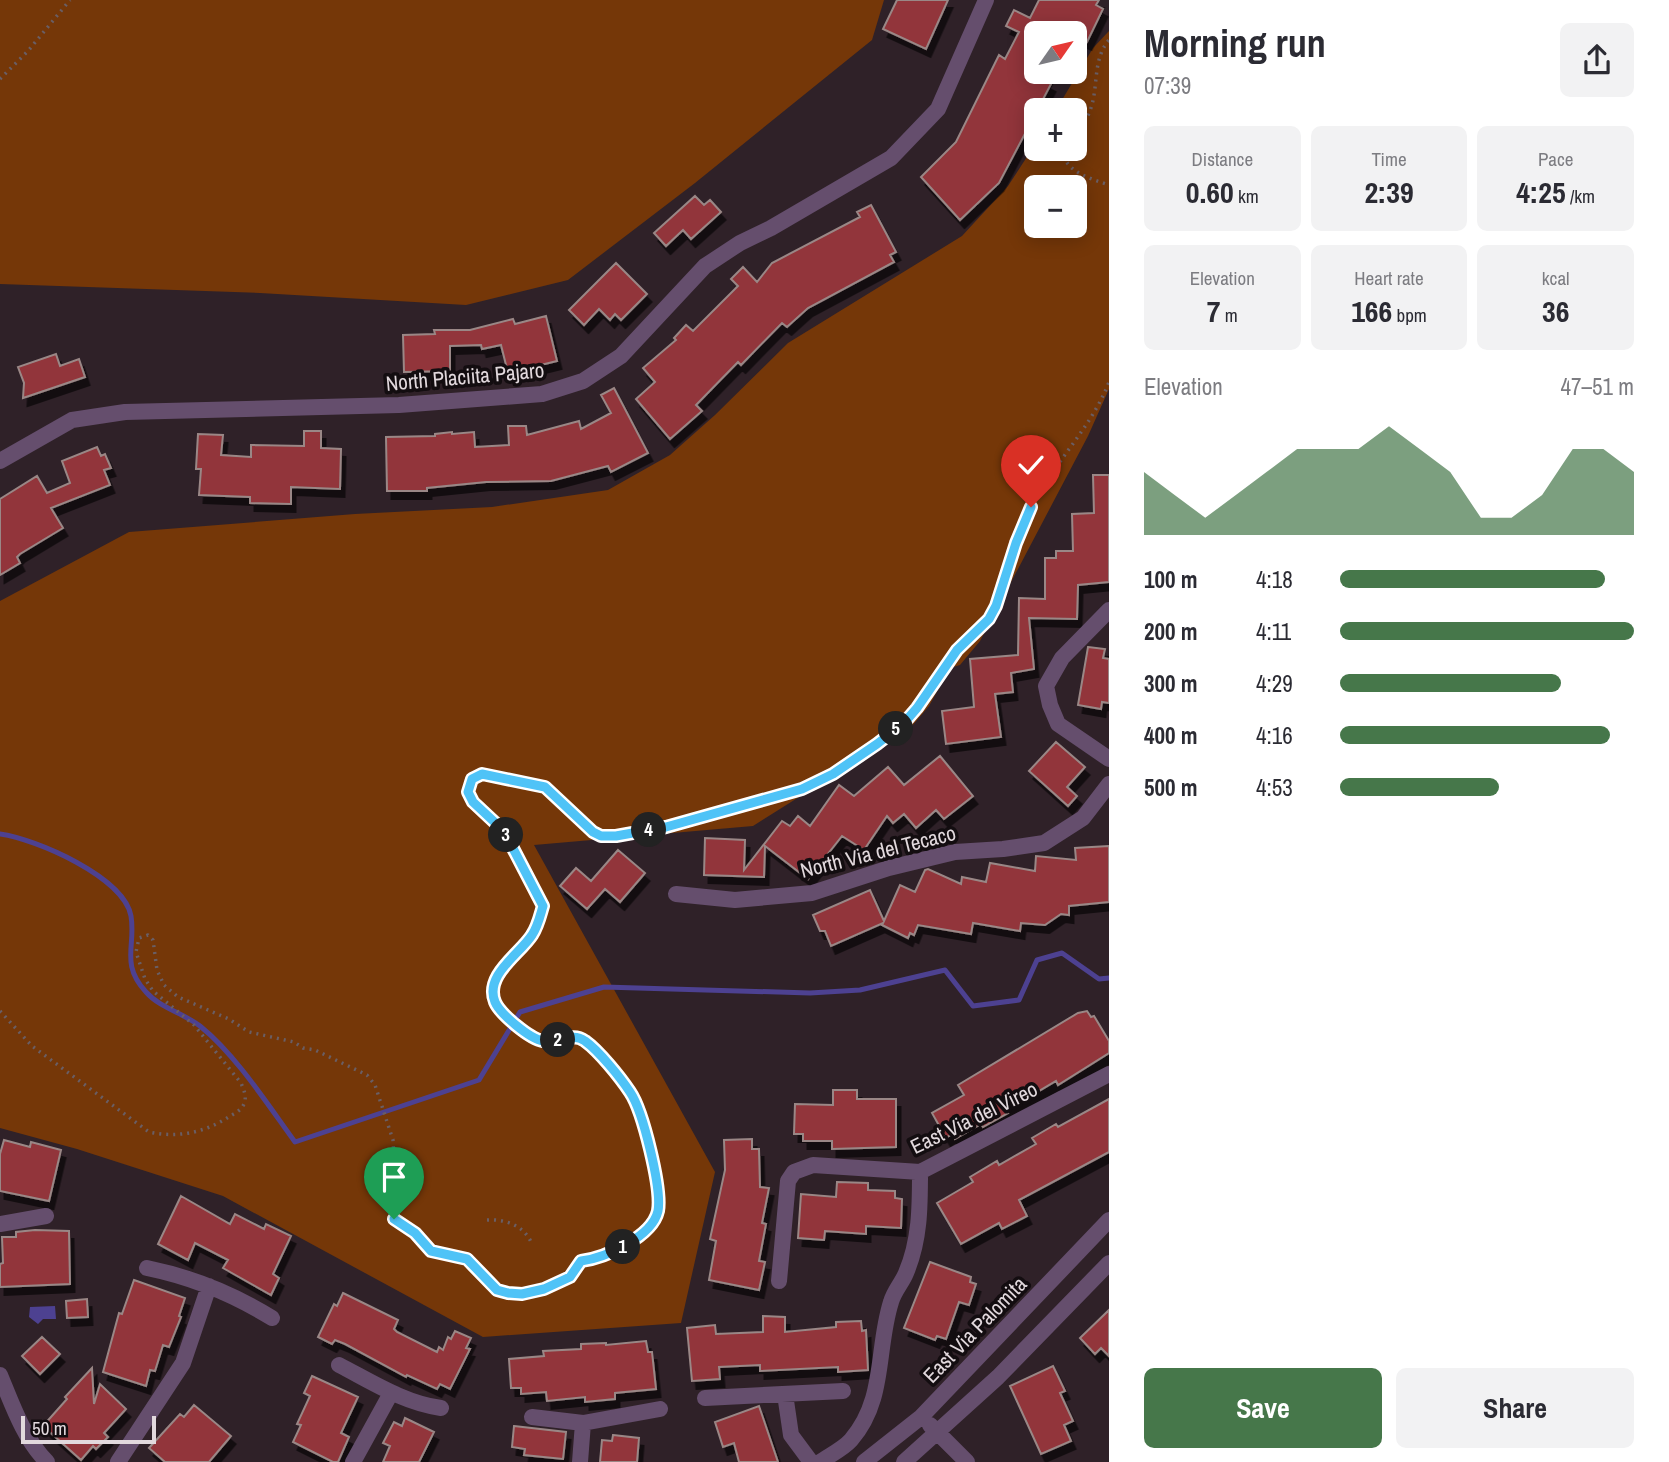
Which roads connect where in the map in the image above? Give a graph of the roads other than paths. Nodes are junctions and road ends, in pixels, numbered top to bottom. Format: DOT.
graph roads {
  1 [pos="986,0"];
  2 [pos="0,461"];
  3 [pos="1109,610"];
  4 [pos="1109,759"];
  5 [pos="1109,784"];
  6 [pos="676,894"];
  7 [pos="1109,1074"];
  8 [pos="920,1172"];
  9 [pos="46,1216"];
  10 [pos="1109,1220"];
  11 [pos="0,1224"];
  12 [pos="1109,1263"];
  13 [pos="146,1268"];
  14 [pos="779,1281"];
  15 [pos="209,1286"];
  16 [pos="272,1318"];
  17 [pos="339,1365"];
  18 [pos="0,1374"];
  19 [pos="843,1391"];
  20 [pos="391,1393"];
  21 [pos="785,1394"];
  22 [pos="705,1398"];
  23 [pos="441,1408"];
  24 [pos="660,1409"];
  25 [pos="532,1417"];
  26 [pos="921,1417"];
  27 [pos="583,1423"];
  28 [pos="938,1433"];
  29 [pos="47,1462"];
  30 [pos="118,1462"];
  31 [pos="353,1462"];
  32 [pos="580,1462"];
  33 [pos="811,1462"];
  34 [pos="820,1462"];
  35 [pos="864,1462"];
  36 [pos="904,1462"];
  37 [pos="967,1462"];
  1 -- 2 [label="street, North Placiita Pajaro"];
  3 -- 4 [label="street"];
  5 -- 6 [label="street, North Via del Tecaco"];
  7 -- 8 [label="street, East Via del Vireo"];
  8 -- 14 [label="street, East Via del Vireo"];
  8 -- 34 [label="street"];
  9 -- 11 [label="street"];
  10 -- 26 [label="street, East Via Palomita"];
  12 -- 28 [label="street"];
  13 -- 15 [label="street"];
  15 -- 16 [label="street"];
  15 -- 30 [label="street"];
  17 -- 20 [label="street"];
  18 -- 29 [label="street"];
  19 -- 21 [label="street"];
  20 -- 23 [label="street"];
  20 -- 31 [label="street"];
  21 -- 22 [label="street"];
  21 -- 33 [label="street"];
  24 -- 27 [label="street"];
  25 -- 27 [label="street"];
  26 -- 28 [label="street"];
  26 -- 35 [label="street, East Via Palomita"];
  27 -- 32 [label="street"];
  28 -- 36 [label="street"];
  28 -- 37 [label="street"];
}
